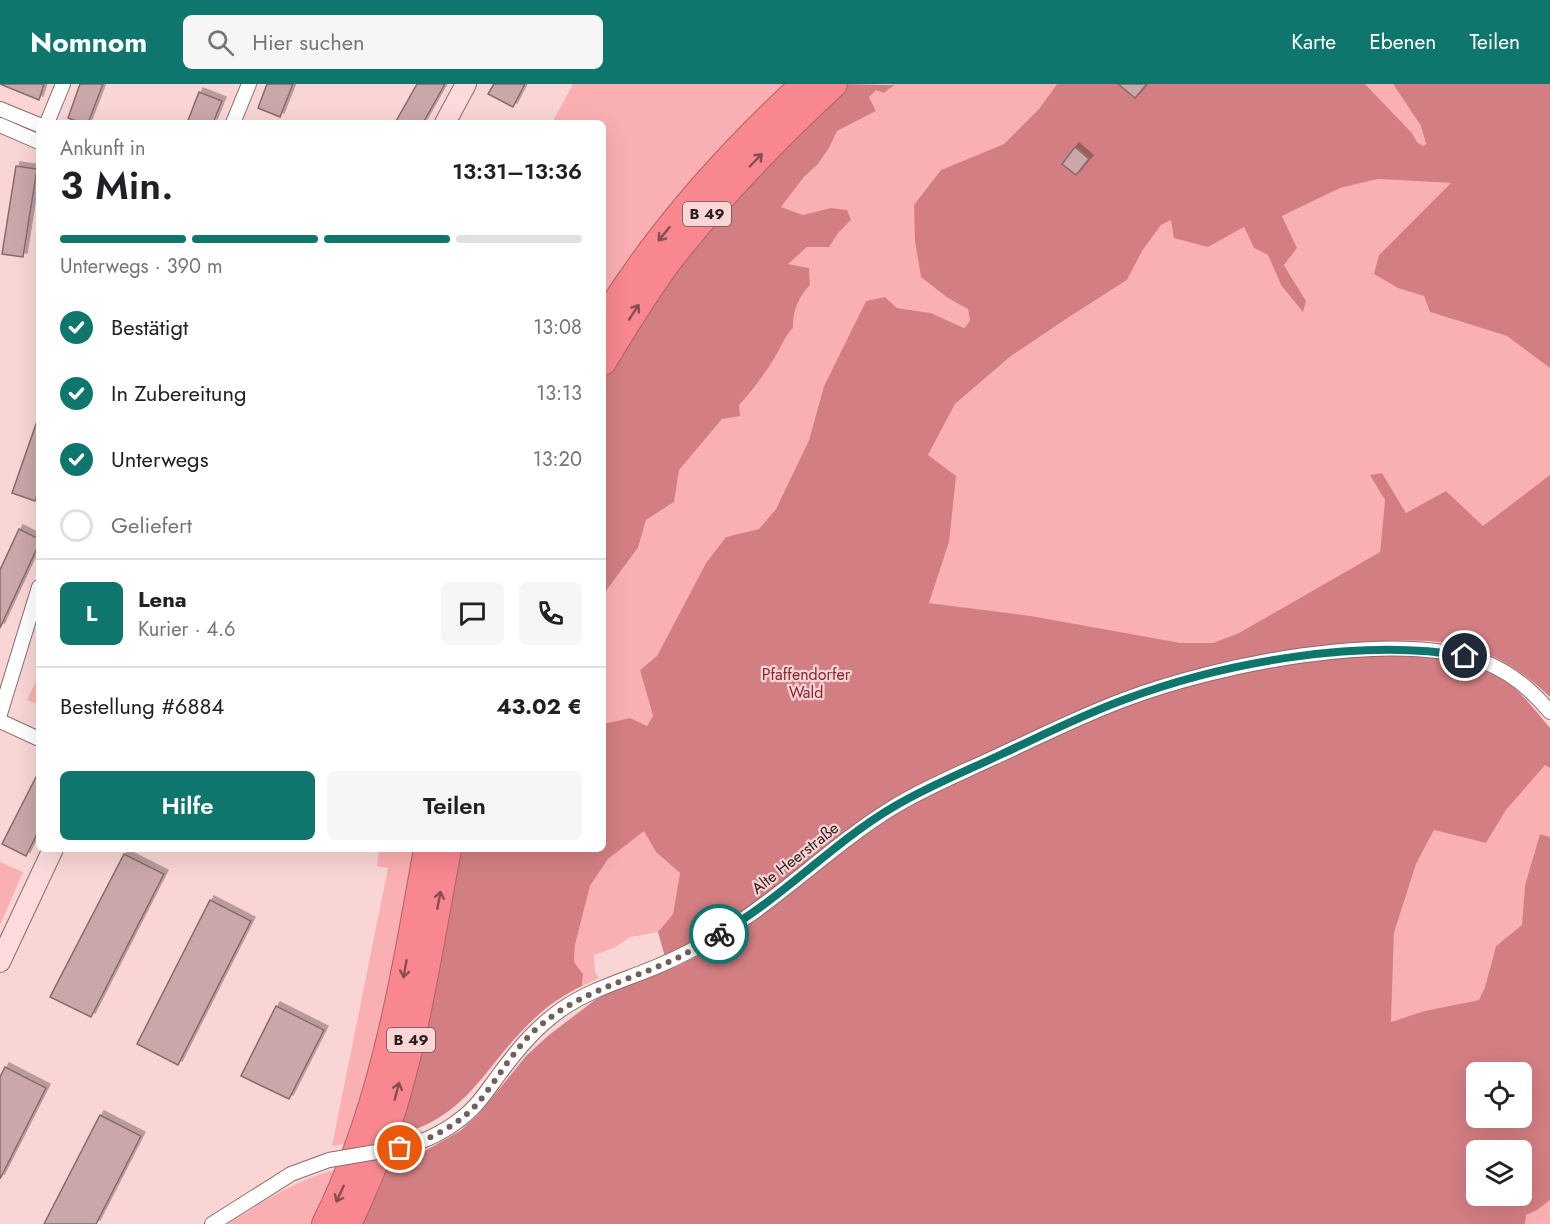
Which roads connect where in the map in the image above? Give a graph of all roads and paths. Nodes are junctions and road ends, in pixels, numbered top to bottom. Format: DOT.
graph roads {
  1 [pos="63,84"];
  2 [pos="249,84"];
  3 [pos="466,84"];
  4 [pos="804,84"];
  5 [pos="834,84"];
  6 [pos="0,109"];
  7 [pos="42,120"];
  8 [pos="234,120"];
  9 [pos="447,120"];
  10 [pos="36,122"];
  11 [pos="0,125"];
  12 [pos="33,140"];
  13 [pos="606,318"];
  14 [pos="606,357"];
  15 [pos="36,597"];
  16 [pos="1550,712"];
  17 [pos="0,714"];
  18 [pos="0,721"];
  19 [pos="36,738"];
  20 [pos="51,852"];
  21 [pos="426,852"];
  22 [pos="447,852"];
  23 [pos="0,962"];
  24 [pos="212,1224"];
  25 [pos="325,1224"];
  26 [pos="348,1224"];
  1 -- 7 [label="street"];
  2 -- 8 [label="street"];
  3 -- 9 [label="street"];
  4 -- 13 [label="highway, B 49, one-way"];
  14 -- 5 [label="highway, B 49, one-way"];
  6 -- 10 [label="street"];
  11 -- 12 [label="street"];
  15 -- 17 [label="street"];
  16 -- 24 [label="street, Alte Heerstraße, bridge"];
  18 -- 19 [label="street"];
  20 -- 23 [label="street"];
  21 -- 25 [label="highway, B 49, one-way"];
  26 -- 22 [label="highway, B 49, one-way"];
}
